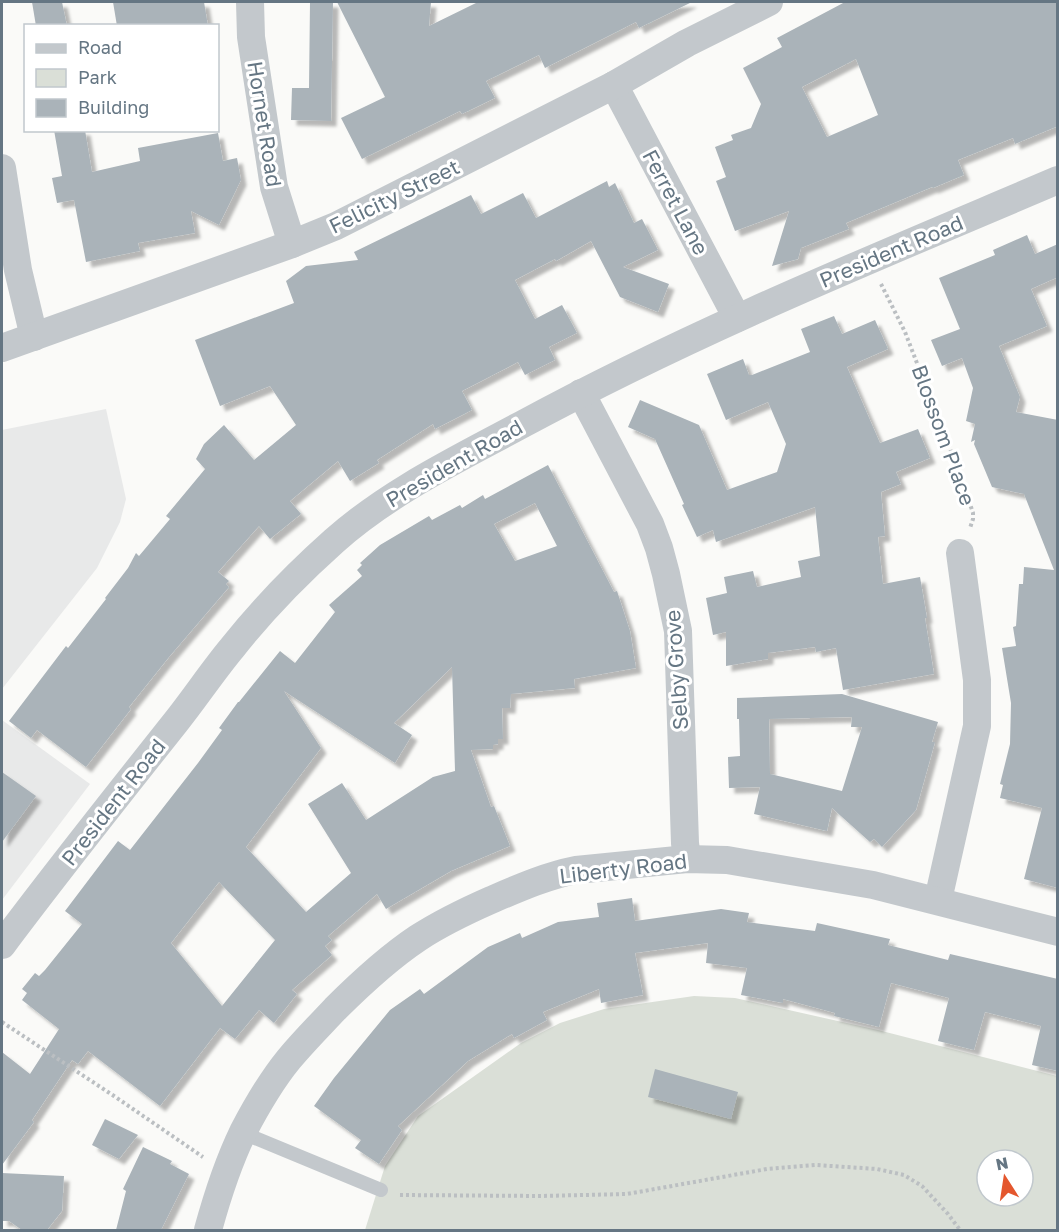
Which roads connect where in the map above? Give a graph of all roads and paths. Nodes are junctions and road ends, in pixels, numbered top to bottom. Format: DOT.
graph roads {
  1 [pos="250,2"];
  2 [pos="769,2"];
  3 [pos="614,85"];
  4 [pos="2,168"];
  5 [pos="1058,180"];
  6 [pos="292,244"];
  7 [pos="868,260"];
  8 [pos="737,318"];
  9 [pos="33,337"];
  10 [pos="2,348"];
  11 [pos="581,393"];
  12 [pos="960,553"];
  13 [pos="687,859"];
  14 [pos="938,900"];
  15 [pos="1058,932"];
  16 [pos="2,945"];
  17 [pos="2,1022"];
  18 [pos="243,1133"];
  19 [pos="226,1173"];
  20 [pos="381,1190"];
  21 [pos="208,1230"];
  22 [pos="960,1230"];
  1 -- 6 [label="street, Hornet Road"];
  2 -- 3 [label="street, Felicity Street"];
  3 -- 6 [label="street, Felicity Street"];
  3 -- 8 [label="street, Ferret Lane"];
  4 -- 9 [label="street"];
  5 -- 7 [label="street, President Road"];
  6 -- 9 [label="street, Felicity Street"];
  7 -- 8 [label="street, President Road"];
  7 -- 12 [label="path, Blossom Place"];
  8 -- 11 [label="street, President Road"];
  9 -- 10 [label="street, Felicity Street"];
  11 -- 13 [label="street, Selby Grove"];
  11 -- 16 [label="street, President Road"];
  12 -- 14 [label="street"];
  13 -- 14 [label="street, Liberty Road"];
  13 -- 18 [label="street, Liberty Road"];
  14 -- 15 [label="street, Liberty Road"];
  17 -- 19 [label="path"];
  18 -- 19 [label="street, Liberty Road"];
  18 -- 20 [label="lane"];
  19 -- 21 [label="street, Liberty Road"];
  20 -- 22 [label="path"];
}
